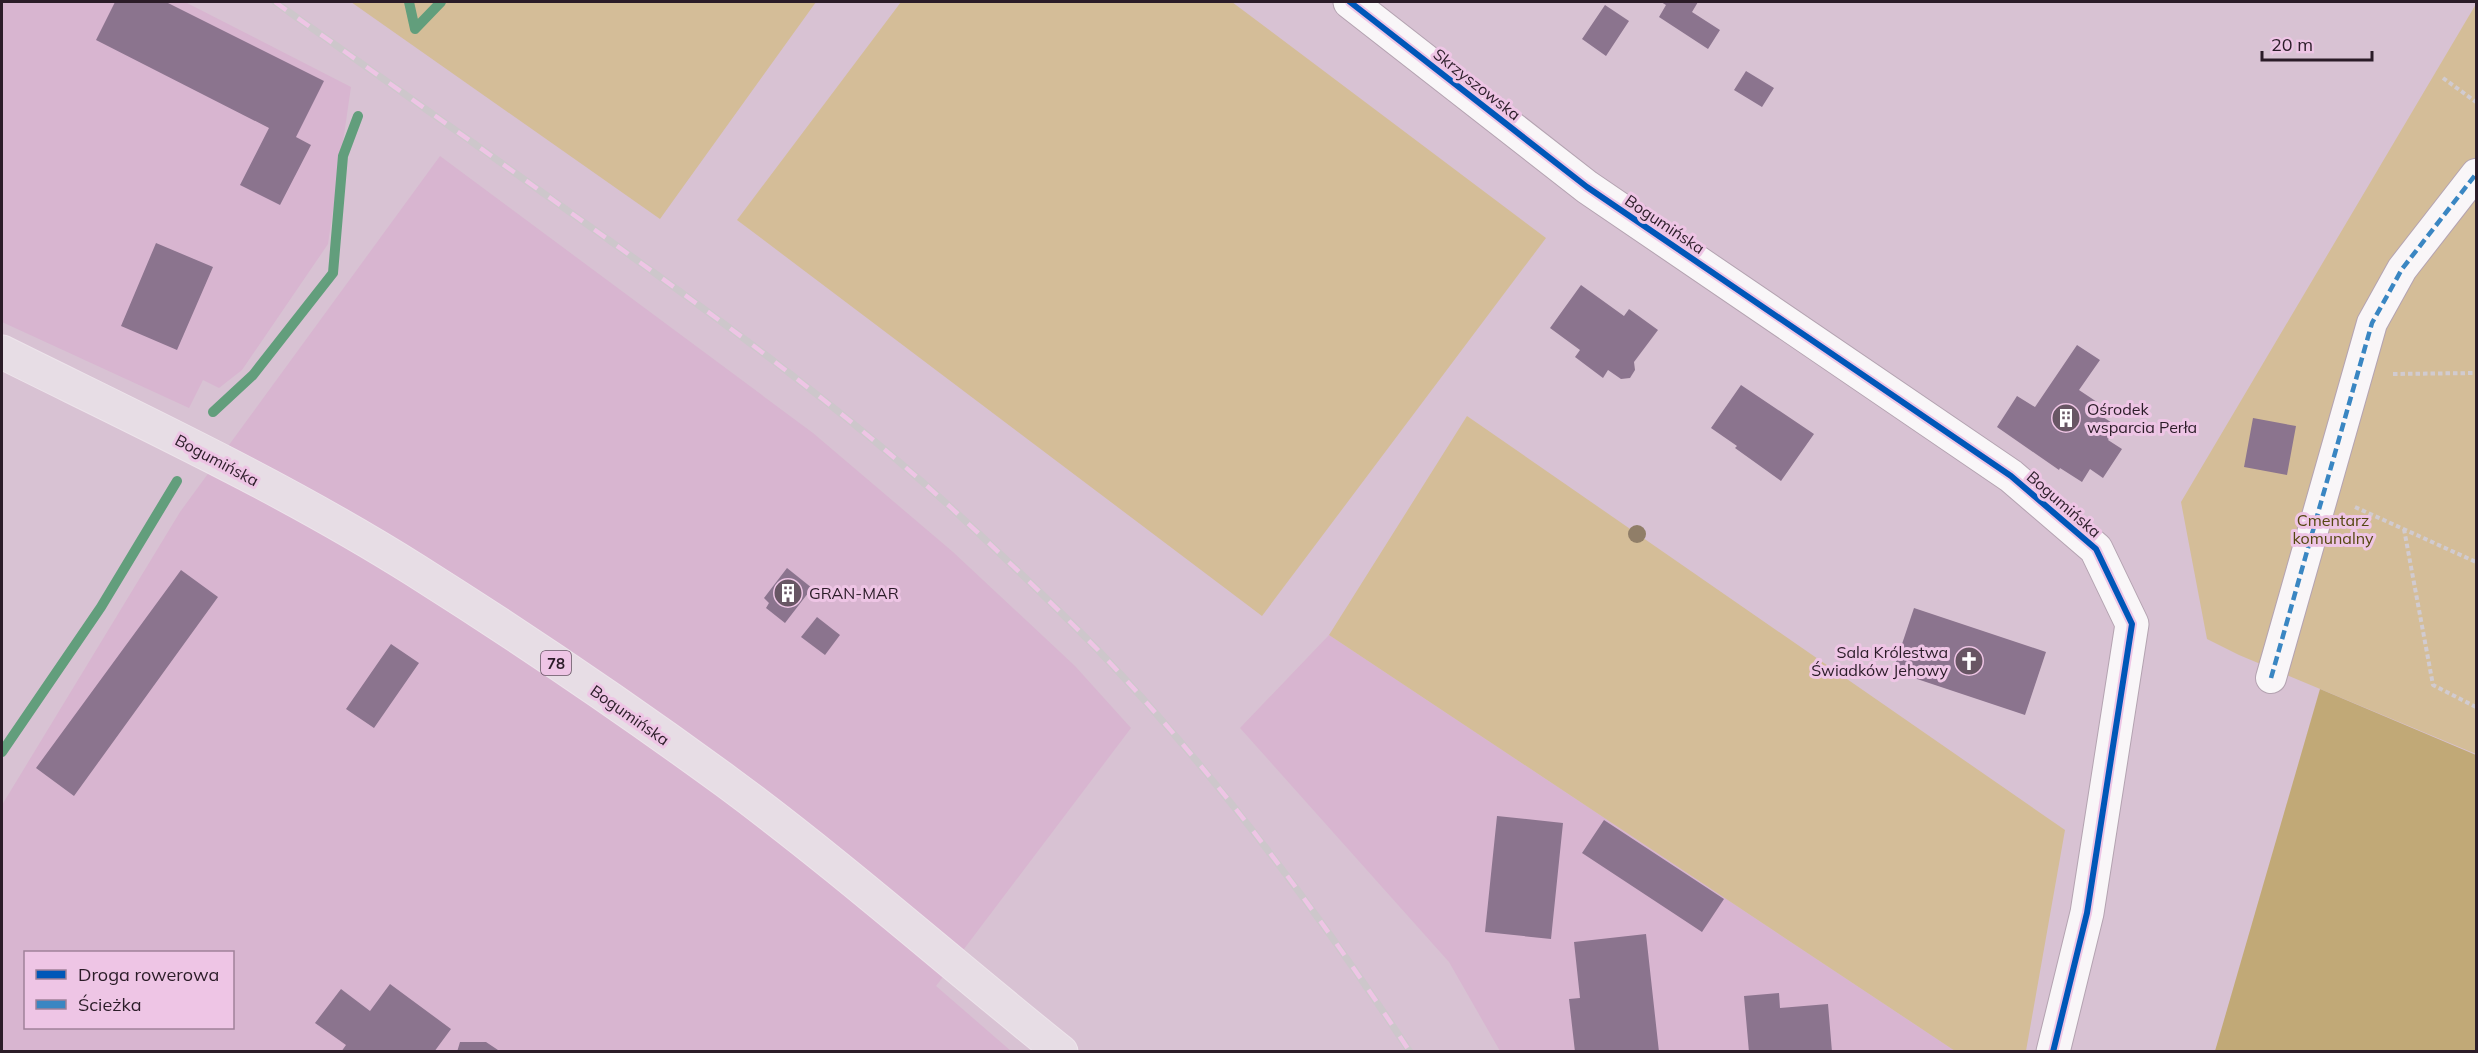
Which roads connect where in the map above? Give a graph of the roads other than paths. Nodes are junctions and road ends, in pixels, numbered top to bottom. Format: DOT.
graph roads {
  1 [pos="1350,2"];
  2 [pos="2476,174"];
  3 [pos="1587,187"];
  4 [pos="2,352"];
  5 [pos="2271,678"];
  6 [pos="1061,1052"];
  7 [pos="2052,1052"];
  1 -- 3 [label="street, Skrzyszowska"];
  2 -- 5 [label="street"];
  3 -- 7 [label="street, Bogumińska"];
  4 -- 6 [label="main road, Bogumińska / 78"];
}
